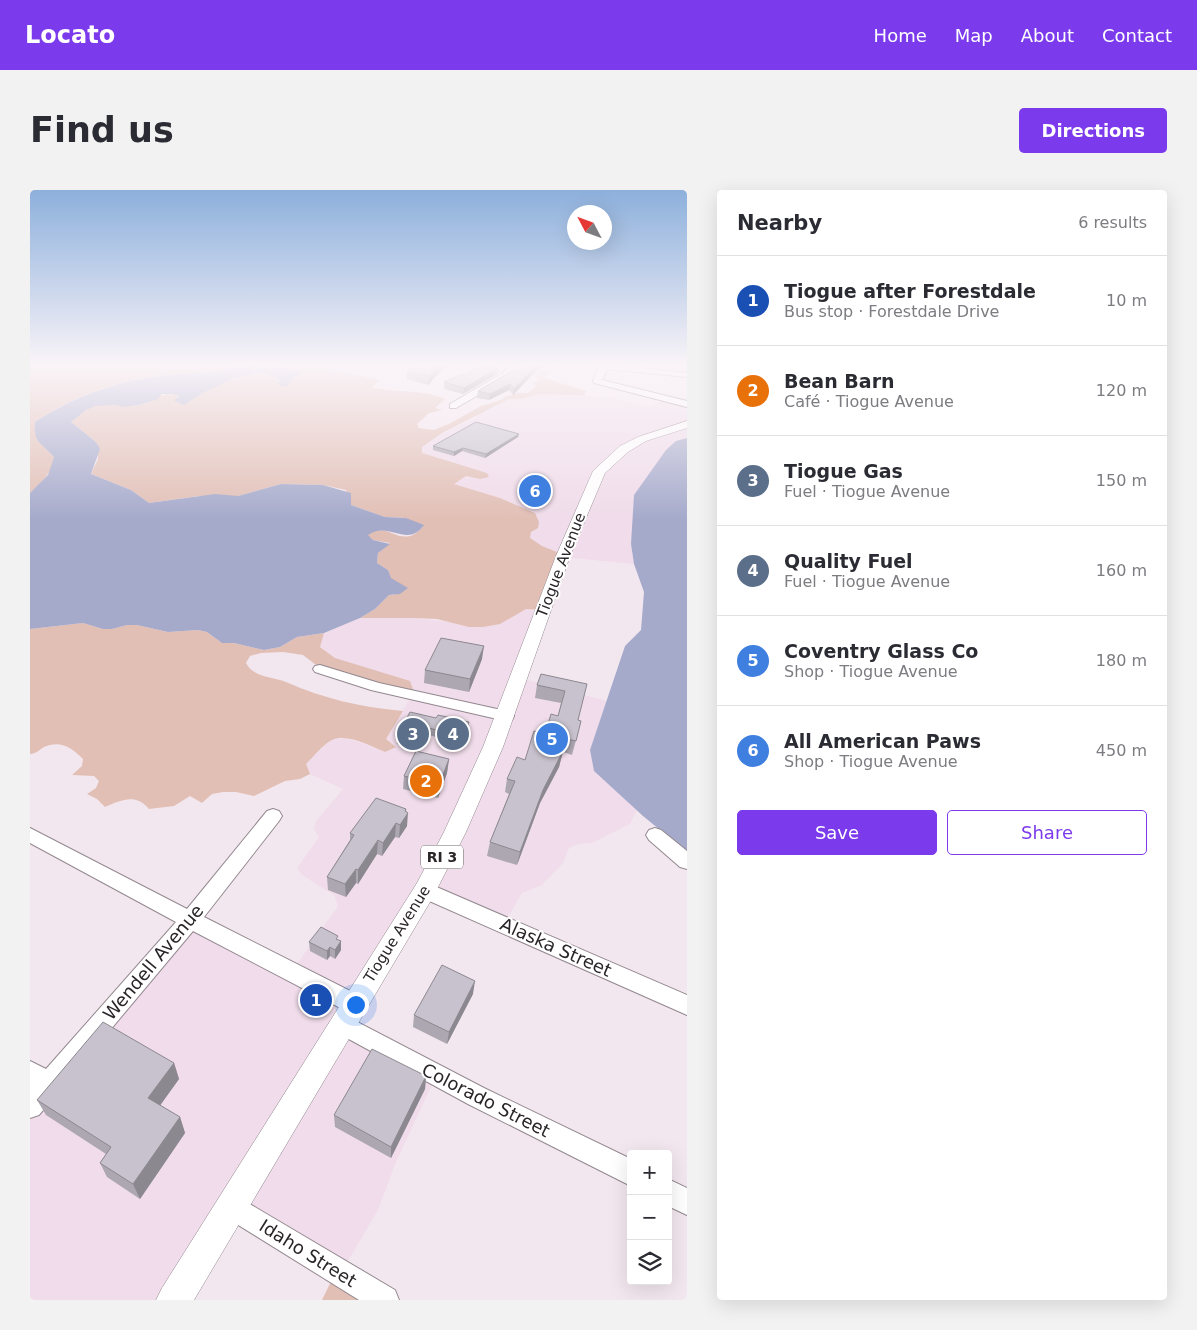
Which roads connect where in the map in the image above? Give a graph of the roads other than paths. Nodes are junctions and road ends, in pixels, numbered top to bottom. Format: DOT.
graph roads {
  1 [pos="687,424"];
  2 [pos="320,669"];
  3 [pos="506,716"];
  4 [pos="273,816"];
  5 [pos="30,835"];
  6 [pos="655,835"];
  7 [pos="687,862"];
  8 [pos="425,890"];
  9 [pos="190,920"];
  10 [pos="354,1004"];
  11 [pos="687,1005"];
  12 [pos="342,1024"];
  13 [pos="39,1078"];
  14 [pos="30,1106"];
  15 [pos="627,1171"];
  16 [pos="672,1194"];
  17 [pos="687,1202"];
  18 [pos="231,1206"];
  19 [pos="174,1300"];
  20 [pos="385,1300"];
  1 -- 3 [label="main road, Tiogue Avenue / RI 3"];
  2 -- 3 [label="street"];
  3 -- 8 [label="main road, Tiogue Avenue / RI 3"];
  4 -- 9 [label="street, Wendell Avenue"];
  5 -- 9 [label="street"];
  6 -- 7 [label="street"];
  8 -- 10 [label="main road, Tiogue Avenue / RI 3"];
  8 -- 11 [label="street, Alaska Street"];
  9 -- 10 [label="street"];
  9 -- 13 [label="street, Wendell Avenue"];
  10 -- 12 [label="main road, Tiogue Avenue / RI 3"];
  12 -- 15 [label="street, Colorado Street"];
  12 -- 18 [label="main road, Tiogue Avenue / RI 3"];
  13 -- 14 [label="street, Wendell Avenue"];
  16 -- 17 [label="street"];
  18 -- 19 [label="main road, Tiogue Avenue / RI 3"];
  18 -- 20 [label="street, Idaho Street"];
}
